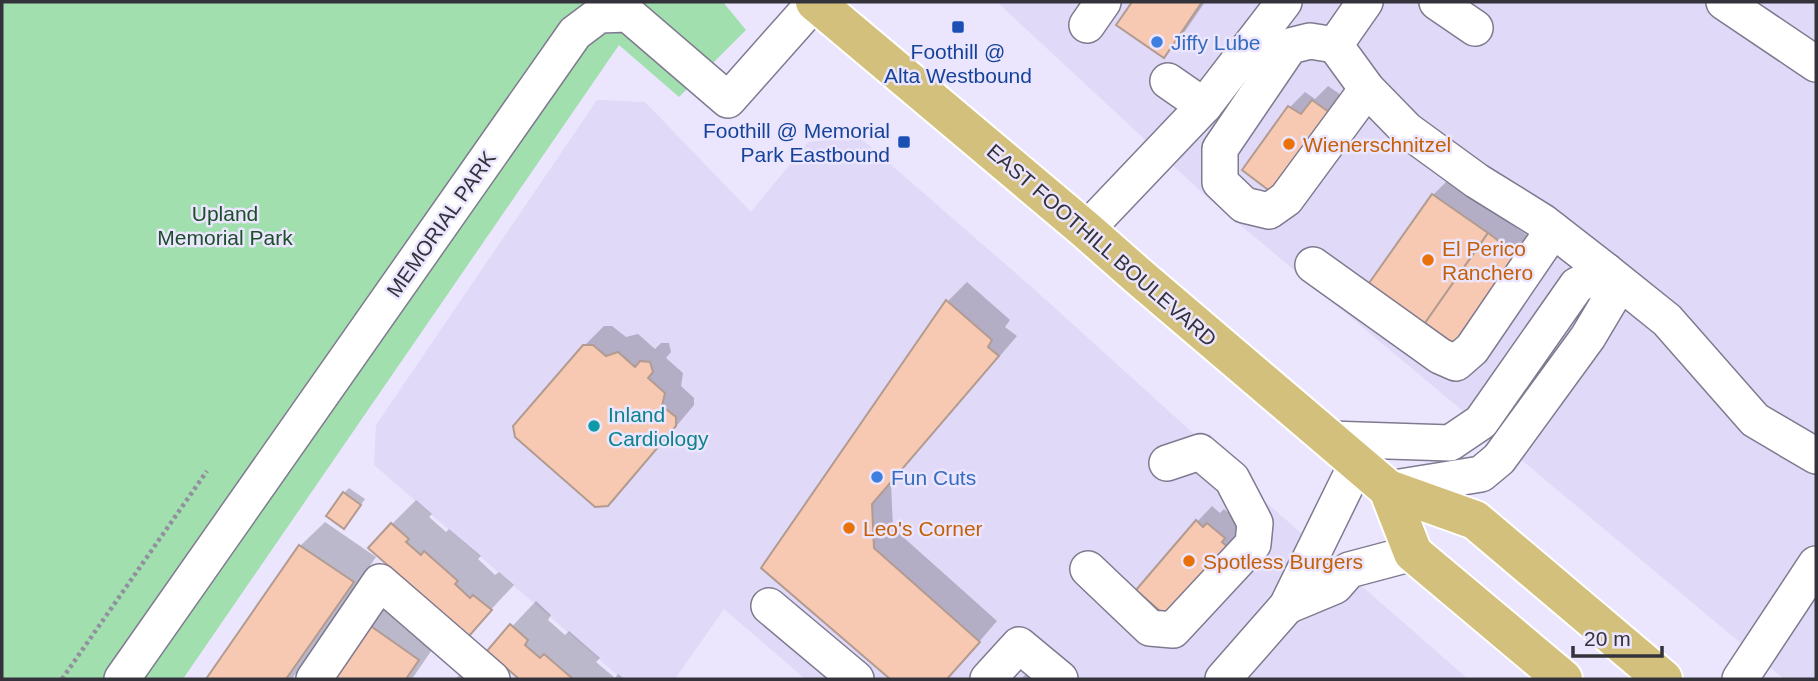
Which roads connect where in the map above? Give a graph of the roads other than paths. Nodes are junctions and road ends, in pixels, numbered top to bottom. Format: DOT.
graph roads {
  1 [pos="815,2"];
  2 [pos="1284,2"];
  3 [pos="1366,2"];
  4 [pos="1437,2"];
  5 [pos="1724,2"];
  6 [pos="1475,28"];
  7 [pos="1335,45"];
  8 [pos="1816,64"];
  9 [pos="1168,81"];
  10 [pos="1367,89"];
  11 [pos="1204,106"];
  12 [pos="1086,230"];
  13 [pos="1553,230"];
  14 [pos="1313,265"];
  15 [pos="1606,271"];
  16 [pos="1343,451"];
  17 [pos="1816,456"];
  18 [pos="1167,463"];
  19 [pos="1388,489"];
  20 [pos="1413,553"];
  21 [pos="1816,564"];
  22 [pos="1088,569"];
  23 [pos="769,606"];
  24 [pos="1287,606"];
  25 [pos="122,679"];
  26 [pos="314,679"];
  27 [pos="492,679"];
  28 [pos="856,679"];
  29 [pos="988,679"];
  30 [pos="1060,679"];
  31 [pos="1223,679"];
  32 [pos="1563,679"];
  33 [pos="1663,679"];
  34 [pos="1740,679"];
  1 -- 12 [label="main road, EAST FOOTHILL BOULEVARD"];
  1 -- 25 [label="lane, MEMORIAL PARK"];
  2 -- 11 [label="lane"];
  3 -- 7 [label="lane"];
  4 -- 6 [label="lane"];
  5 -- 8 [label="lane"];
  7 -- 10 [label="lane"];
  7 -- 10 [label="lane"];
  9 -- 11 [label="lane"];
  10 -- 13 [label="lane"];
  11 -- 12 [label="lane"];
  12 -- 16 [label="main road, EAST FOOTHILL BOULEVARD"];
  13 -- 14 [label="lane"];
  13 -- 15 [label="lane"];
  15 -- 16 [label="lane"];
  15 -- 17 [label="lane"];
  15 -- 19 [label="lane"];
  16 -- 19 [label="main road, EAST FOOTHILL BOULEVARD"];
  16 -- 24 [label="lane"];
  18 -- 22 [label="lane"];
  19 -- 20 [label="main road, EAST FOOTHILL BOULEVARD"];
  19 -- 33 [label="main road, EAST FOOTHILL BOULEVARD"];
  20 -- 24 [label="lane"];
  20 -- 32 [label="main road, EAST FOOTHILL BOULEVARD"];
  21 -- 34 [label="lane"];
  23 -- 28 [label="lane"];
  24 -- 31 [label="lane"];
  26 -- 27 [label="lane"];
  29 -- 30 [label="lane"];
}
